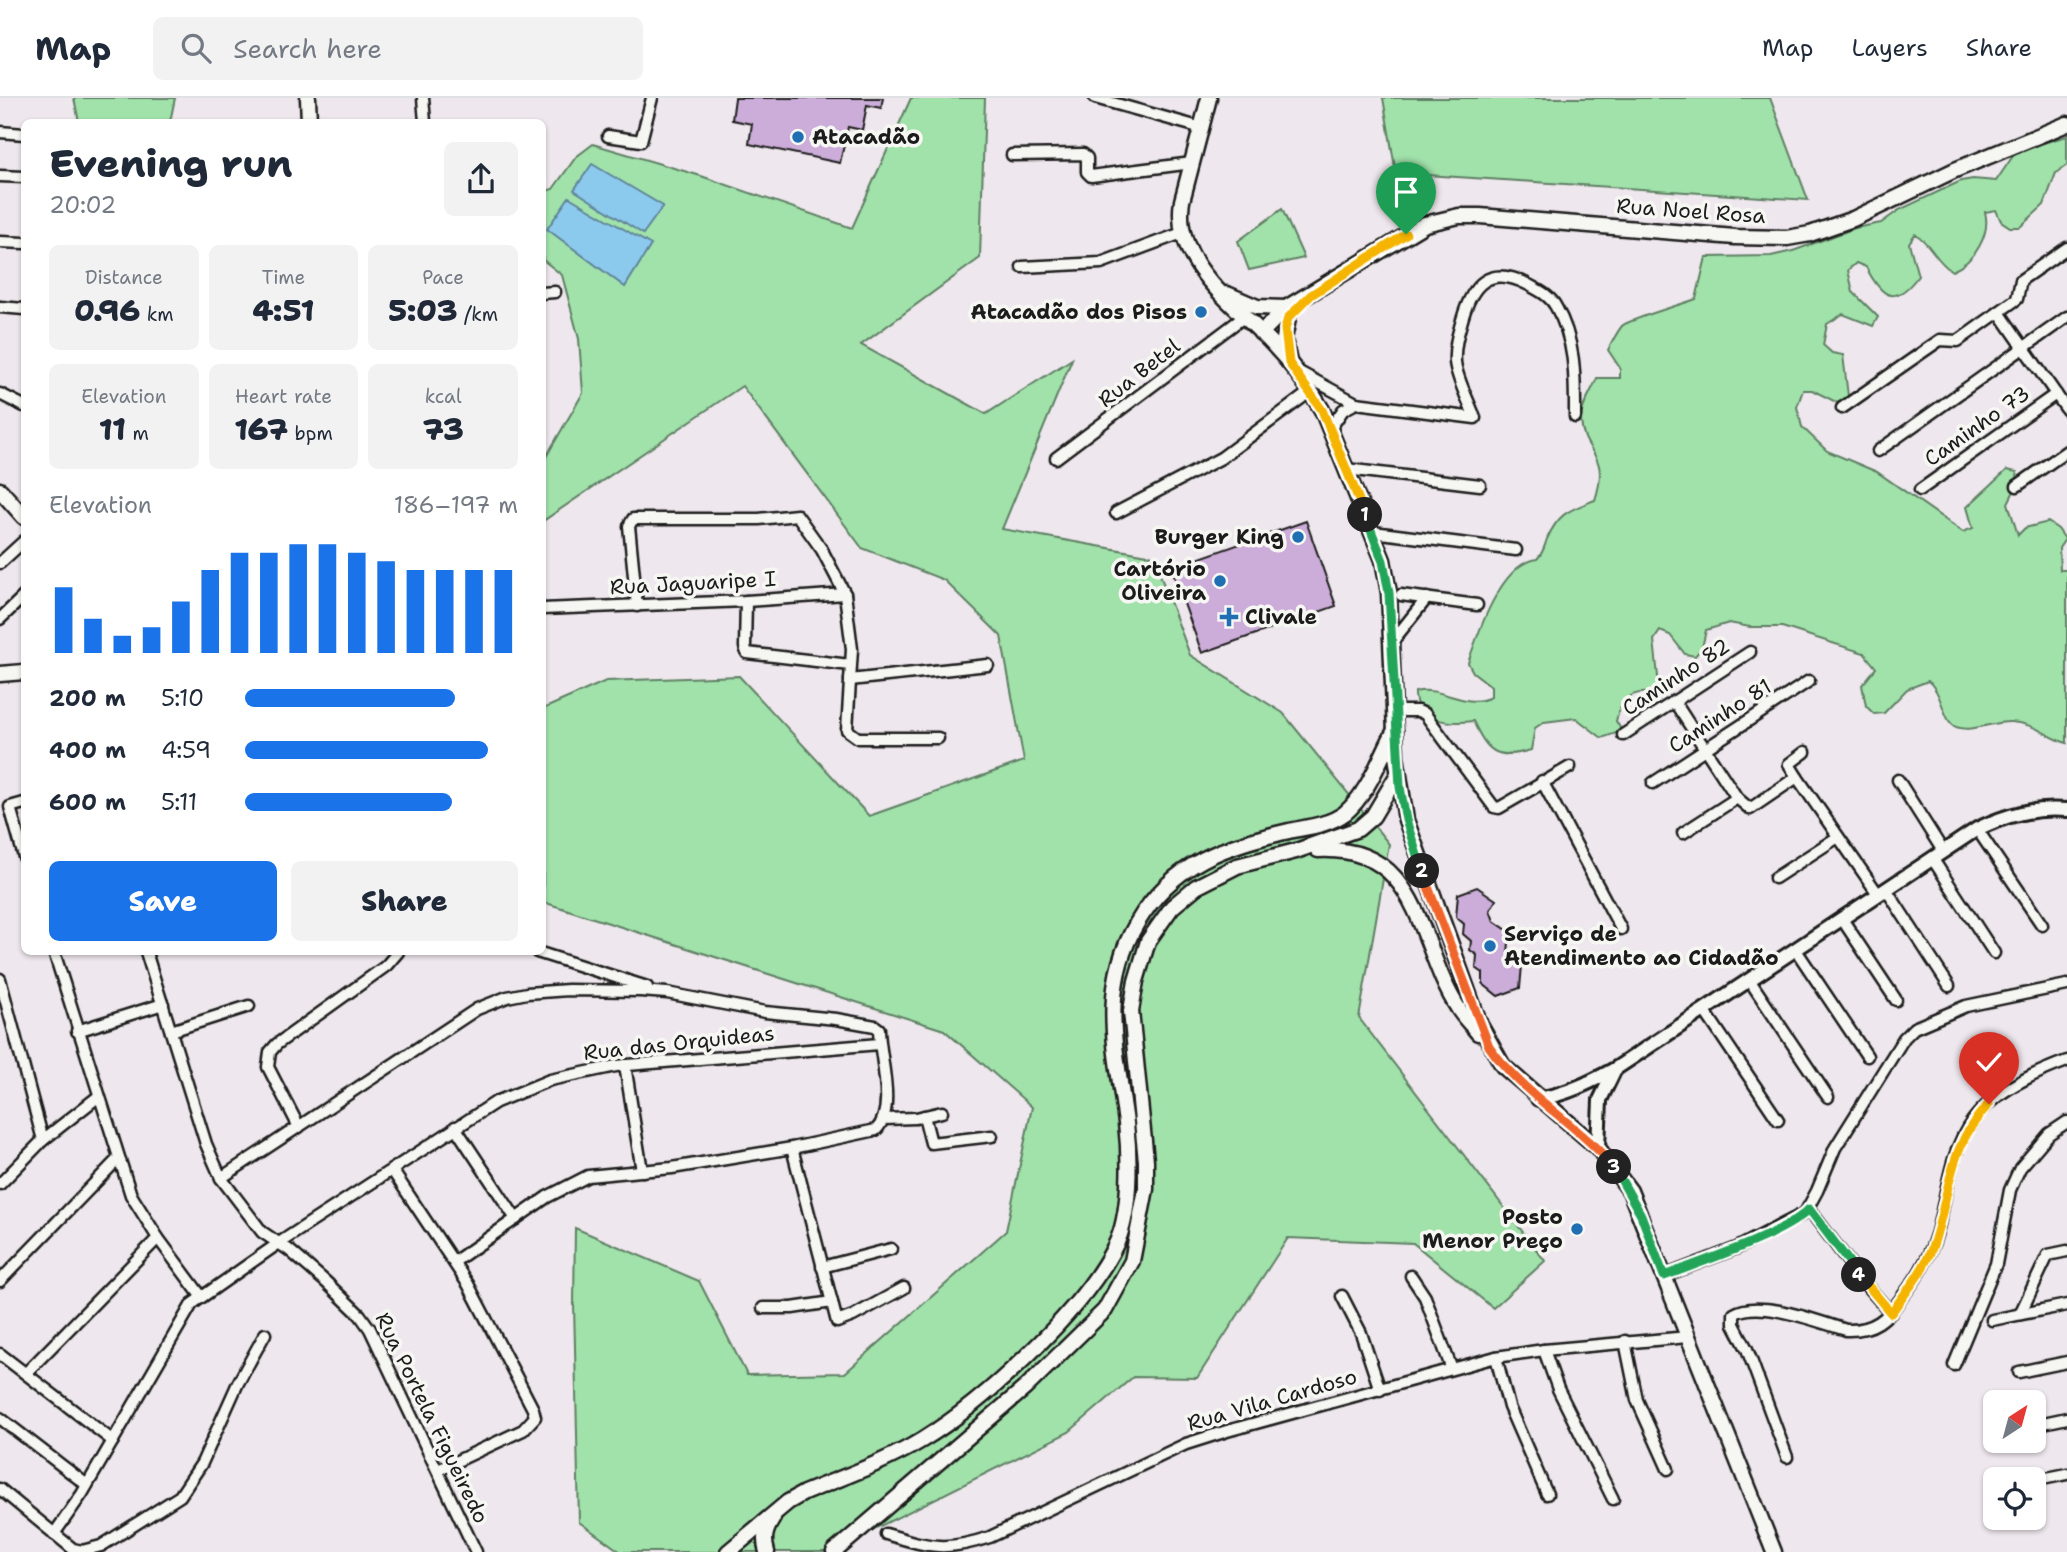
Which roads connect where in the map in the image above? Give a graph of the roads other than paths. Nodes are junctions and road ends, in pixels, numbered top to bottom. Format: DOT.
graph roads {
  1 [pos="308,98"];
  2 [pos="423,98"];
  3 [pos="652,98"];
  4 [pos="1096,98"];
  5 [pos="1209,98"];
  6 [pos="309,119"];
  7 [pos="425,119"];
  8 [pos="2067,124"];
  9 [pos="1202,128"];
  10 [pos="0,132"];
  11 [pos="21,134"];
  12 [pos="608,136"];
  13 [pos="1012,155"];
  14 [pos="1192,163"];
  15 [pos="0,176"];
  16 [pos="21,177"];
  17 [pos="1182,233"];
  18 [pos="0,242"];
  19 [pos="21,243"];
  20 [pos="2067,248"];
  21 [pos="1022,267"];
  22 [pos="1218,290"];
  23 [pos="555,292"];
  24 [pos="546,293"];
  25 [pos="0,307"];
  26 [pos="21,309"];
  27 [pos="1999,312"];
  28 [pos="1287,313"];
  29 [pos="1245,316"];
  30 [pos="2067,317"];
  31 [pos="1265,336"];
  32 [pos="2023,347"];
  33 [pos="1292,366"];
  34 [pos="1311,391"];
  35 [pos="0,394"];
  36 [pos="2056,394"];
  37 [pos="1356,403"];
  38 [pos="21,404"];
  39 [pos="2066,405"];
  40 [pos="1842,408"];
  41 [pos="1575,417"];
  42 [pos="1330,429"];
  43 [pos="1878,451"];
  44 [pos="2067,451"];
  45 [pos="1056,458"];
  46 [pos="1346,469"];
  47 [pos="1480,485"];
  48 [pos="2017,486"];
  49 [pos="1920,490"];
  50 [pos="2,496"];
  51 [pos="1116,513"];
  52 [pos="21,514"];
  53 [pos="1373,532"];
  54 [pos="21,544"];
  55 [pos="1516,550"];
  56 [pos="0,563"];
  57 [pos="845,594"];
  58 [pos="1401,595"];
  59 [pos="1427,598"];
  60 [pos="21,599"];
  61 [pos="746,601"];
  62 [pos="1477,604"];
  63 [pos="637,606"];
  64 [pos="546,609"];
  65 [pos="0,619"];
  66 [pos="1392,642"];
  67 [pos="1750,652"];
  68 [pos="850,665"];
  69 [pos="988,665"];
  70 [pos="21,672"];
  71 [pos="0,674"];
  72 [pos="850,681"];
  73 [pos="1809,681"];
  74 [pos="1674,701"];
  75 [pos="1395,711"];
  76 [pos="1396,729"];
  77 [pos="1623,735"];
  78 [pos="938,738"];
  79 [pos="1705,749"];
  80 [pos="1805,752"];
  81 [pos="1570,766"];
  82 [pos="1398,774"];
  83 [pos="1797,777"];
  84 [pos="1898,780"];
  85 [pos="1542,781"];
  86 [pos="1653,783"];
  87 [pos="1737,798"];
  88 [pos="21,804"];
  89 [pos="2067,810"];
  90 [pos="1977,829"];
  91 [pos="1683,833"];
  92 [pos="1838,837"];
  93 [pos="21,846"];
  94 [pos="1296,851"];
  95 [pos="1937,855"];
  96 [pos="1775,878"];
  97 [pos="1882,892"];
  98 [pos="1842,919"];
  99 [pos="2042,925"];
  100 [pos="1621,929"];
  101 [pos="1796,950"];
  102 [pos="1994,953"];
  103 [pos="55,955"];
  104 [pos="147,955"];
  105 [pos="395,955"];
  106 [pos="546,955"];
  107 [pos="0,979"];
  108 [pos="1750,981"];
  109 [pos="2067,985"];
  110 [pos="1949,986"];
  111 [pos="667,993"];
  112 [pos="1896,1000"];
  113 [pos="163,1004"];
  114 [pos="249,1006"];
  115 [pos="1704,1010"];
  116 [pos="78,1031"];
  117 [pos="171,1031"];
  118 [pos="879,1044"];
  119 [pos="1489,1046"];
  120 [pos="1867,1056"];
  121 [pos="2067,1061"];
  122 [pos="625,1065"];
  123 [pos="1615,1069"];
  124 [pos="1582,1087"];
  125 [pos="99,1096"];
  126 [pos="1828,1097"];
  127 [pos="1538,1099"];
  128 [pos="1600,1100"];
  129 [pos="942,1112"];
  130 [pos="924,1116"];
  131 [pos="884,1119"];
  132 [pos="1778,1120"];
  133 [pos="2067,1122"];
  134 [pos="299,1127"];
  135 [pos="455,1127"];
  136 [pos="992,1136"];
  137 [pos="43,1140"];
  138 [pos="792,1148"];
  139 [pos="1598,1148"];
  140 [pos="118,1159"];
  141 [pos="392,1170"];
  142 [pos="642,1171"];
  143 [pos="221,1178"];
  144 [pos="0,1184"];
  145 [pos="1809,1209"];
  146 [pos="516,1219"];
  147 [pos="158,1238"];
  148 [pos="279,1243"];
  149 [pos="891,1249"];
  150 [pos="2067,1251"];
  151 [pos="454,1262"];
  152 [pos="822,1267"];
  153 [pos="1411,1276"];
  154 [pos="1664,1276"];
  155 [pos="0,1281"];
  156 [pos="904,1288"];
  157 [pos="201,1296"];
  158 [pos="1342,1296"];
  159 [pos="832,1303"];
  160 [pos="2067,1305"];
  161 [pos="763,1308"];
  162 [pos="1891,1313"];
  163 [pos="2020,1314"];
  164 [pos="1992,1320"];
  165 [pos="264,1334"];
  166 [pos="1688,1337"];
  167 [pos="1625,1341"];
  168 [pos="1544,1350"];
  169 [pos="0,1354"];
  170 [pos="1496,1357"];
  171 [pos="2067,1362"];
  172 [pos="1954,1365"];
  173 [pos="1451,1367"];
  174 [pos="27,1373"];
  175 [pos="2019,1373"];
  176 [pos="1380,1390"];
  177 [pos="0,1418"];
  178 [pos="2067,1418"];
  179 [pos="2046,1422"];
  180 [pos="113,1441"];
  181 [pos="1787,1457"];
  182 [pos="1668,1469"];
  183 [pos="438,1470"];
  184 [pos="2067,1474"];
  185 [pos="2047,1478"];
  186 [pos="87,1485"];
  187 [pos="0,1489"];
  188 [pos="1546,1494"];
  189 [pos="1613,1499"];
  190 [pos="788,1502"];
  191 [pos="54,1534"];
  192 [pos="886,1534"];
  193 [pos="477,1552"];
  194 [pos="728,1552"];
  195 [pos="767,1552"];
  196 [pos="834,1552"];
  197 [pos="1774,1552"];
  1 -- 6 [label="main road"];
  2 -- 7 [label="street"];
  3 -- 12 [label="street"];
  4 -- 9 [label="street"];
  5 -- 9 [label="main road"];
  8 -- 28 [label="main road, Rua Noel Rosa"];
  9 -- 14 [label="main road"];
  10 -- 11 [label="street"];
  13 -- 14 [label="street"];
  14 -- 17 [label="main road"];
  15 -- 16 [label="street"];
  17 -- 21 [label="street"];
  17 -- 22 [label="main road"];
  18 -- 19 [label="street"];
  20 -- 27 [label="street"];
  22 -- 28 [label="main road"];
  22 -- 29 [label="main road"];
  23 -- 24 [label="street"];
  25 -- 26 [label="street"];
  27 -- 32 [label="street"];
  27 -- 40 [label="street"];
  28 -- 31 [label="main road, Rua Noel Rosa"];
  28 -- 33 [label="main road"];
  29 -- 31 [label="main road"];
  29 -- 45 [label="street, Rua Betel"];
  30 -- 32 [label="street"];
  31 -- 33 [label="main road"];
  32 -- 36 [label="street"];
  32 -- 43 [label="street"];
  33 -- 34 [label="main road"];
  33 -- 37 [label="street"];
  34 -- 42 [label="main road"];
  34 -- 51 [label="street"];
  35 -- 38 [label="street"];
  36 -- 39 [label="street"];
  36 -- 49 [label="street, Caminho 73"];
  37 -- 41 [label="street"];
  37 -- 42 [label="street"];
  42 -- 46 [label="main road"];
  44 -- 48 [label="street"];
  46 -- 47 [label="street"];
  46 -- 53 [label="main road"];
  50 -- 52 [label="main road"];
  53 -- 55 [label="street"];
  53 -- 66 [label="main road"];
  54 -- 56 [label="street"];
  57 -- 61 [label="street, Rua Jaguaripe I"];
  57 -- 63 [label="street"];
  57 -- 68 [label="street"];
  58 -- 59 [label="street"];
  59 -- 62 [label="street"];
  59 -- 66 [label="street"];
  60 -- 65 [label="street"];
  61 -- 63 [label="street, Rua Jaguaripe I"];
  61 -- 68 [label="street"];
  63 -- 64 [label="street, Rua Jaguaripe I"];
  66 -- 75 [label="main road"];
  67 -- 74 [label="street, Caminho 82"];
  68 -- 72 [label="street"];
  69 -- 72 [label="street"];
  70 -- 71 [label="main road"];
  72 -- 78 [label="street"];
  73 -- 79 [label="street, Caminho 81"];
  74 -- 77 [label="street, Caminho 82"];
  74 -- 79 [label="street"];
  75 -- 76 [label="main road"];
  75 -- 85 [label="street"];
  76 -- 82 [label="main road"];
  76 -- 190 [label="main road"];
  79 -- 86 [label="street, Caminho 81"];
  79 -- 87 [label="street"];
  80 -- 83 [label="street"];
  81 -- 85 [label="street"];
  82 -- 94 [label="main road"];
  82 -- 119 [label="main road"];
  83 -- 87 [label="street"];
  83 -- 92 [label="street"];
  84 -- 95 [label="street"];
  85 -- 100 [label="street"];
  87 -- 91 [label="street"];
  88 -- 93 [label="street"];
  89 -- 90 [label="street"];
  90 -- 95 [label="street"];
  90 -- 99 [label="street"];
  92 -- 96 [label="street"];
  92 -- 97 [label="street"];
  94 -- 119 [label="main road"];
  94 -- 196 [label="main road"];
  95 -- 97 [label="street"];
  95 -- 102 [label="street"];
  97 -- 98 [label="street"];
  97 -- 110 [label="street"];
  98 -- 101 [label="street"];
  98 -- 112 [label="street"];
  101 -- 108 [label="street"];
  101 -- 120 [label="street"];
  103 -- 116 [label="street"];
  104 -- 113 [label="street, Rua Portela Figueiredo"];
  105 -- 134 [label="street"];
  106 -- 111 [label="street"];
  107 -- 137 [label="street"];
  108 -- 115 [label="street"];
  108 -- 126 [label="street"];
  109 -- 145 [label="street"];
  111 -- 118 [label="street"];
  111 -- 134 [label="street"];
  113 -- 116 [label="street"];
  113 -- 117 [label="street, Rua Portela Figueiredo"];
  114 -- 117 [label="street"];
  115 -- 123 [label="street"];
  115 -- 132 [label="street"];
  116 -- 125 [label="street"];
  117 -- 143 [label="street, Rua Portela Figueiredo"];
  118 -- 122 [label="street, Rua das Orquideas"];
  118 -- 131 [label="street"];
  119 -- 127 [label="main road"];
  121 -- 162 [label="street"];
  122 -- 135 [label="street, Rua das Orquideas"];
  122 -- 142 [label="street"];
  123 -- 124 [label="street"];
  123 -- 128 [label="street"];
  124 -- 127 [label="street"];
  124 -- 128 [label="street"];
  125 -- 137 [label="street"];
  125 -- 140 [label="street"];
  127 -- 139 [label="main road"];
  128 -- 139 [label="street"];
  129 -- 130 [label="street"];
  130 -- 131 [label="street"];
  130 -- 136 [label="street"];
  131 -- 138 [label="street"];
  133 -- 172 [label="street"];
  134 -- 143 [label="street"];
  135 -- 141 [label="street, Rua das Orquideas"];
  135 -- 146 [label="street"];
  137 -- 144 [label="street"];
  138 -- 142 [label="street"];
  138 -- 152 [label="street"];
  139 -- 154 [label="main road"];
  140 -- 147 [label="street"];
  140 -- 155 [label="street"];
  141 -- 148 [label="street, Rua das Orquideas"];
  141 -- 151 [label="street"];
  142 -- 146 [label="street"];
  143 -- 148 [label="street, Rua Portela Figueiredo"];
  145 -- 154 [label="street"];
  145 -- 162 [label="street"];
  146 -- 151 [label="street"];
  147 -- 157 [label="street"];
  147 -- 174 [label="street"];
  148 -- 157 [label="street, Rua das Orquideas"];
  148 -- 183 [label="street, Rua Portela Figueiredo"];
  149 -- 152 [label="street"];
  150 -- 163 [label="street"];
  151 -- 183 [label="street"];
  152 -- 159 [label="street"];
  153 -- 173 [label="street"];
  154 -- 166 [label="main road"];
  156 -- 159 [label="street"];
  157 -- 180 [label="street, Rua das Orquideas"];
  158 -- 176 [label="street"];
  159 -- 161 [label="street"];
  160 -- 163 [label="street"];
  162 -- 181 [label="street"];
  163 -- 164 [label="street"];
  165 -- 191 [label="street"];
  166 -- 167 [label="street, Rua Vila Cardoso"];
  166 -- 197 [label="main road"];
  167 -- 168 [label="street, Rua Vila Cardoso"];
  167 -- 182 [label="street"];
  168 -- 170 [label="street, Rua Vila Cardoso"];
  168 -- 189 [label="street"];
  169 -- 174 [label="street"];
  170 -- 173 [label="street, Rua Vila Cardoso"];
  170 -- 188 [label="street"];
  171 -- 175 [label="street"];
  173 -- 176 [label="street, Rua Vila Cardoso"];
  174 -- 180 [label="street"];
  176 -- 192 [label="street, Rua Vila Cardoso"];
  177 -- 186 [label="street"];
  178 -- 179 [label="street"];
  180 -- 186 [label="street, Rua das Orquideas"];
  183 -- 193 [label="street, Rua Portela Figueiredo"];
  184 -- 185 [label="street"];
  186 -- 191 [label="street, Rua das Orquideas"];
  187 -- 191 [label="street"];
  190 -- 194 [label="main road"];
  190 -- 195 [label="main road"];
}
